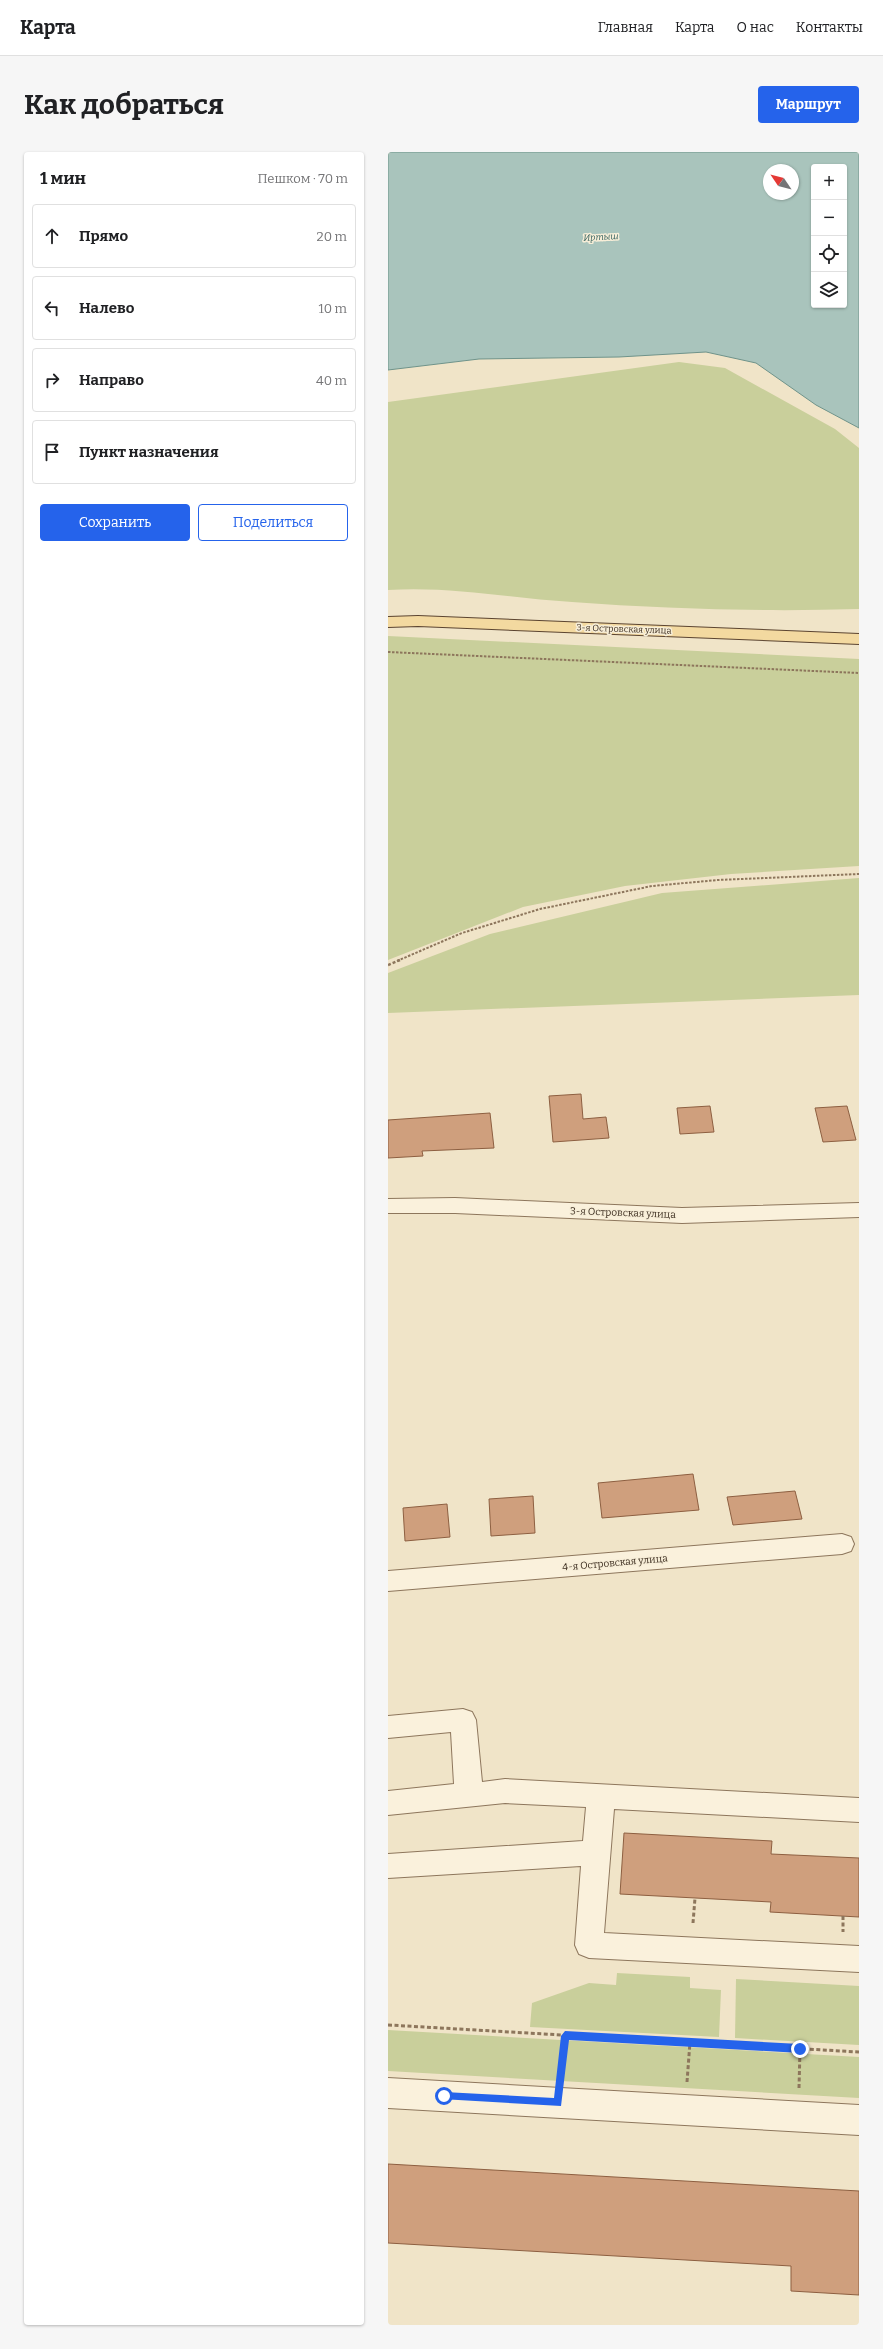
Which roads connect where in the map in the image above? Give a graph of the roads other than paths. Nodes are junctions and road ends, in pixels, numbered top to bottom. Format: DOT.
graph roads {
  1 [pos="388,622"];
  2 [pos="859,640"];
  3 [pos="388,1206"];
  4 [pos="859,1210"];
  5 [pos="842,1544"];
  6 [pos="388,1582"];
  7 [pos="388,1727"];
  8 [pos="469,1795"];
  9 [pos="601,1796"];
  10 [pos="388,1803"];
  11 [pos="859,1810"];
  12 [pos="597,1853"];
  13 [pos="388,1866"];
  14 [pos="859,1959"];
  15 [pos="388,2093"];
  16 [pos="859,2120"];
  1 -- 2 [label="main road, 3-я Островская улица"];
  3 -- 4 [label="street, 3-я Островская улица"];
  5 -- 6 [label="street, 4-я Островская улица"];
  7 -- 8 [label="street"];
  8 -- 9 [label="street"];
  8 -- 10 [label="street"];
  9 -- 11 [label="street"];
  9 -- 12 [label="street"];
  12 -- 13 [label="street"];
  12 -- 14 [label="street"];
  15 -- 16 [label="street"];
}
